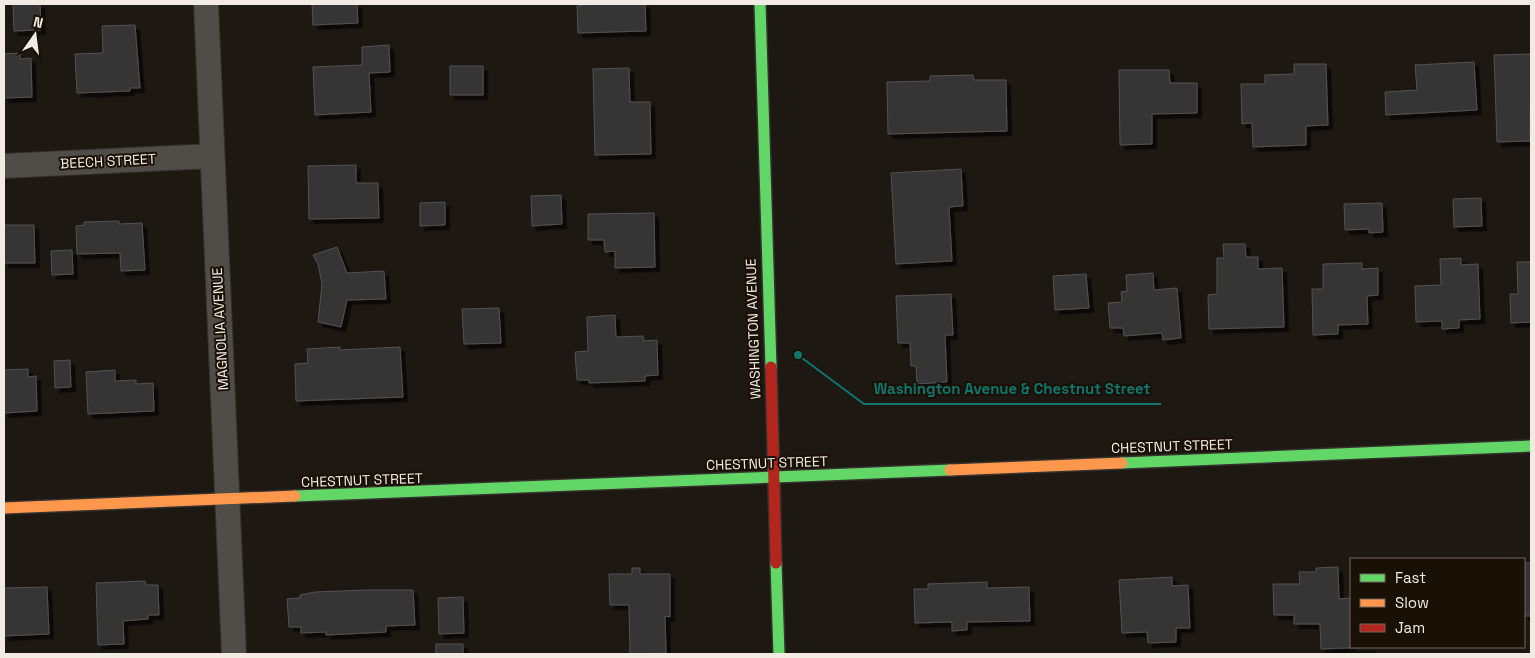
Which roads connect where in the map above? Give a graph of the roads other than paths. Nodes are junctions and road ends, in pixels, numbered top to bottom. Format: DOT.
graph roads {
  1 [pos="206,4"];
  2 [pos="760,4"];
  3 [pos="212,156"];
  4 [pos="4,166"];
  5 [pos="1531,446"];
  6 [pos="772,478"];
  7 [pos="228,500"];
  8 [pos="4,508"];
  9 [pos="234,654"];
  10 [pos="779,654"];
  1 -- 3 [label="street, MAGNOLIA AVENUE"];
  2 -- 6 [label="street, WASHINGTON AVENUE"];
  3 -- 4 [label="street, BEECH STREET"];
  3 -- 7 [label="street, MAGNOLIA AVENUE"];
  5 -- 6 [label="street, CHESTNUT STREET"];
  6 -- 7 [label="street, CHESTNUT STREET"];
  6 -- 10 [label="street, WASHINGTON AVENUE"];
  7 -- 8 [label="street, CHESTNUT STREET"];
  7 -- 9 [label="street, MAGNOLIA AVENUE"];
}
